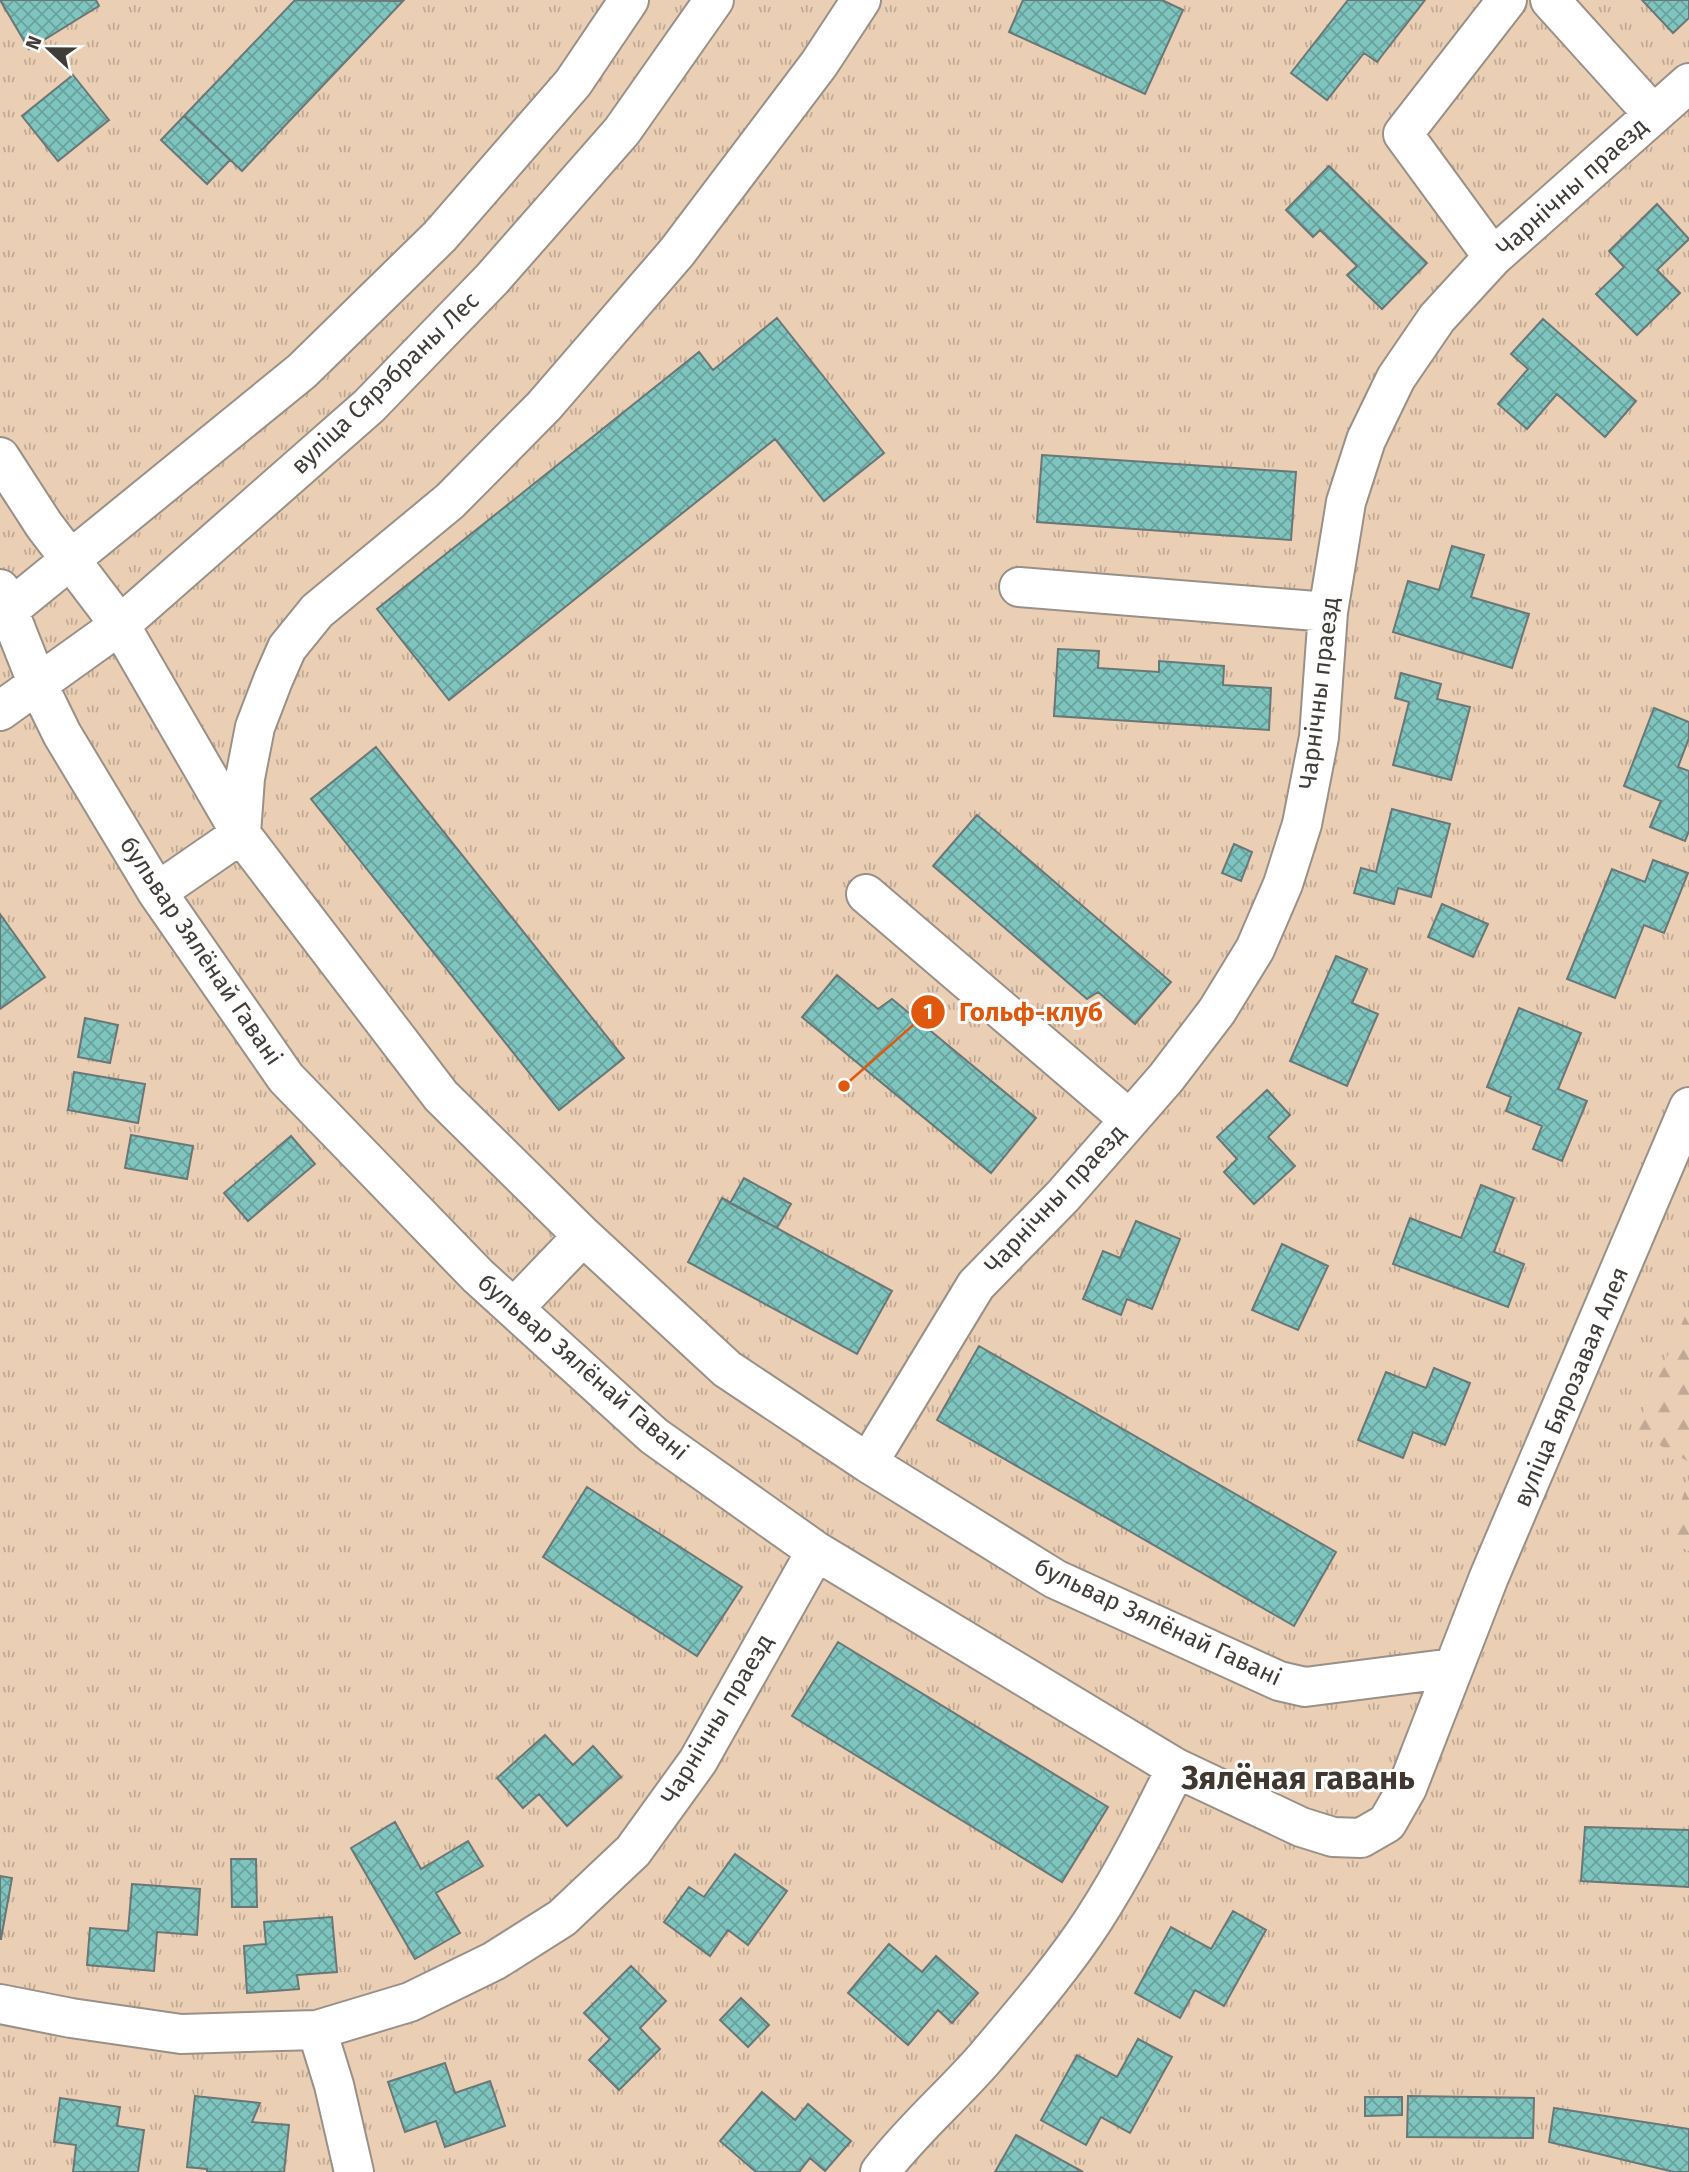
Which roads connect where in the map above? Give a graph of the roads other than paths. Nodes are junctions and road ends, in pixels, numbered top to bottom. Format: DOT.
graph roads {
  1 [pos="629,0"];
  2 [pos="714,0"];
  3 [pos="861,0"];
  4 [pos="1507,0"];
  5 [pos="1550,0"];
  6 [pos="1689,83"];
  7 [pos="1653,114"];
  8 [pos="1493,257"];
  9 [pos="0,457"];
  10 [pos="69,559"];
  11 [pos="1019,587"];
  12 [pos="3,605"];
  13 [pos="1328,612"];
  14 [pos="120,625"];
  15 [pos="38,685"];
  16 [pos="0,711"];
  17 [pos="241,834"];
  18 [pos="157,892"];
  19 [pos="866,894"];
  20 [pos="1689,1107"];
  21 [pos="1129,1119"];
  22 [pos="583,1236"];
  23 [pos="514,1308"];
  24 [pos="868,1463"];
  25 [pos="816,1551"];
  26 [pos="1453,1668"];
  27 [pos="1176,1768"];
  28 [pos="10,2006"];
  29 [pos="317,2030"];
  30 [pos="354,2172"];
  31 [pos="880,2172"];
  1 -- 10 [label="street"];
  2 -- 14 [label="street, вуліца Сярэбраны Лес"];
  3 -- 17 [label="street"];
  4 -- 8 [label="street"];
  5 -- 7 [label="street"];
  6 -- 7 [label="street, Чарнічны праезд"];
  7 -- 8 [label="street, Чарнічны праезд"];
  8 -- 13 [label="street, Чарнічны праезд"];
  9 -- 10 [label="street, бульвар Зялёнай Гавані"];
  10 -- 12 [label="street"];
  10 -- 14 [label="street, бульвар Зялёнай Гавані"];
  11 -- 13 [label="street"];
  12 -- 15 [label="street, бульвар Зялёнай Гавані"];
  13 -- 21 [label="street, Чарнічны праезд"];
  14 -- 15 [label="street, вуліца Сярэбраны Лес"];
  14 -- 17 [label="street, бульвар Зялёнай Гавані"];
  15 -- 16 [label="street, вуліца Сярэбраны Лес"];
  15 -- 18 [label="street, бульвар Зялёнай Гавані"];
  17 -- 18 [label="street"];
  17 -- 22 [label="street, бульвар Зялёнай Гавані"];
  18 -- 23 [label="street, бульвар Зялёнай Гавані"];
  19 -- 21 [label="street"];
  20 -- 26 [label="street, вуліца Бярозавая Алея"];
  21 -- 24 [label="street, Чарнічны праезд"];
  22 -- 23 [label="street"];
  22 -- 24 [label="street, бульвар Зялёнай Гавані"];
  23 -- 25 [label="street, бульвар Зялёнай Гавані"];
  24 -- 26 [label="street, бульвар Зялёнай Гавані"];
  25 -- 27 [label="street, бульвар Зялёнай Гавані"];
  25 -- 29 [label="street, Чарнічны праезд"];
  26 -- 27 [label="street, бульвар Зялёнай Гавані"];
  27 -- 31 [label="street"];
  28 -- 29 [label="street, Чарнічны праезд"];
  29 -- 30 [label="street"];
}
